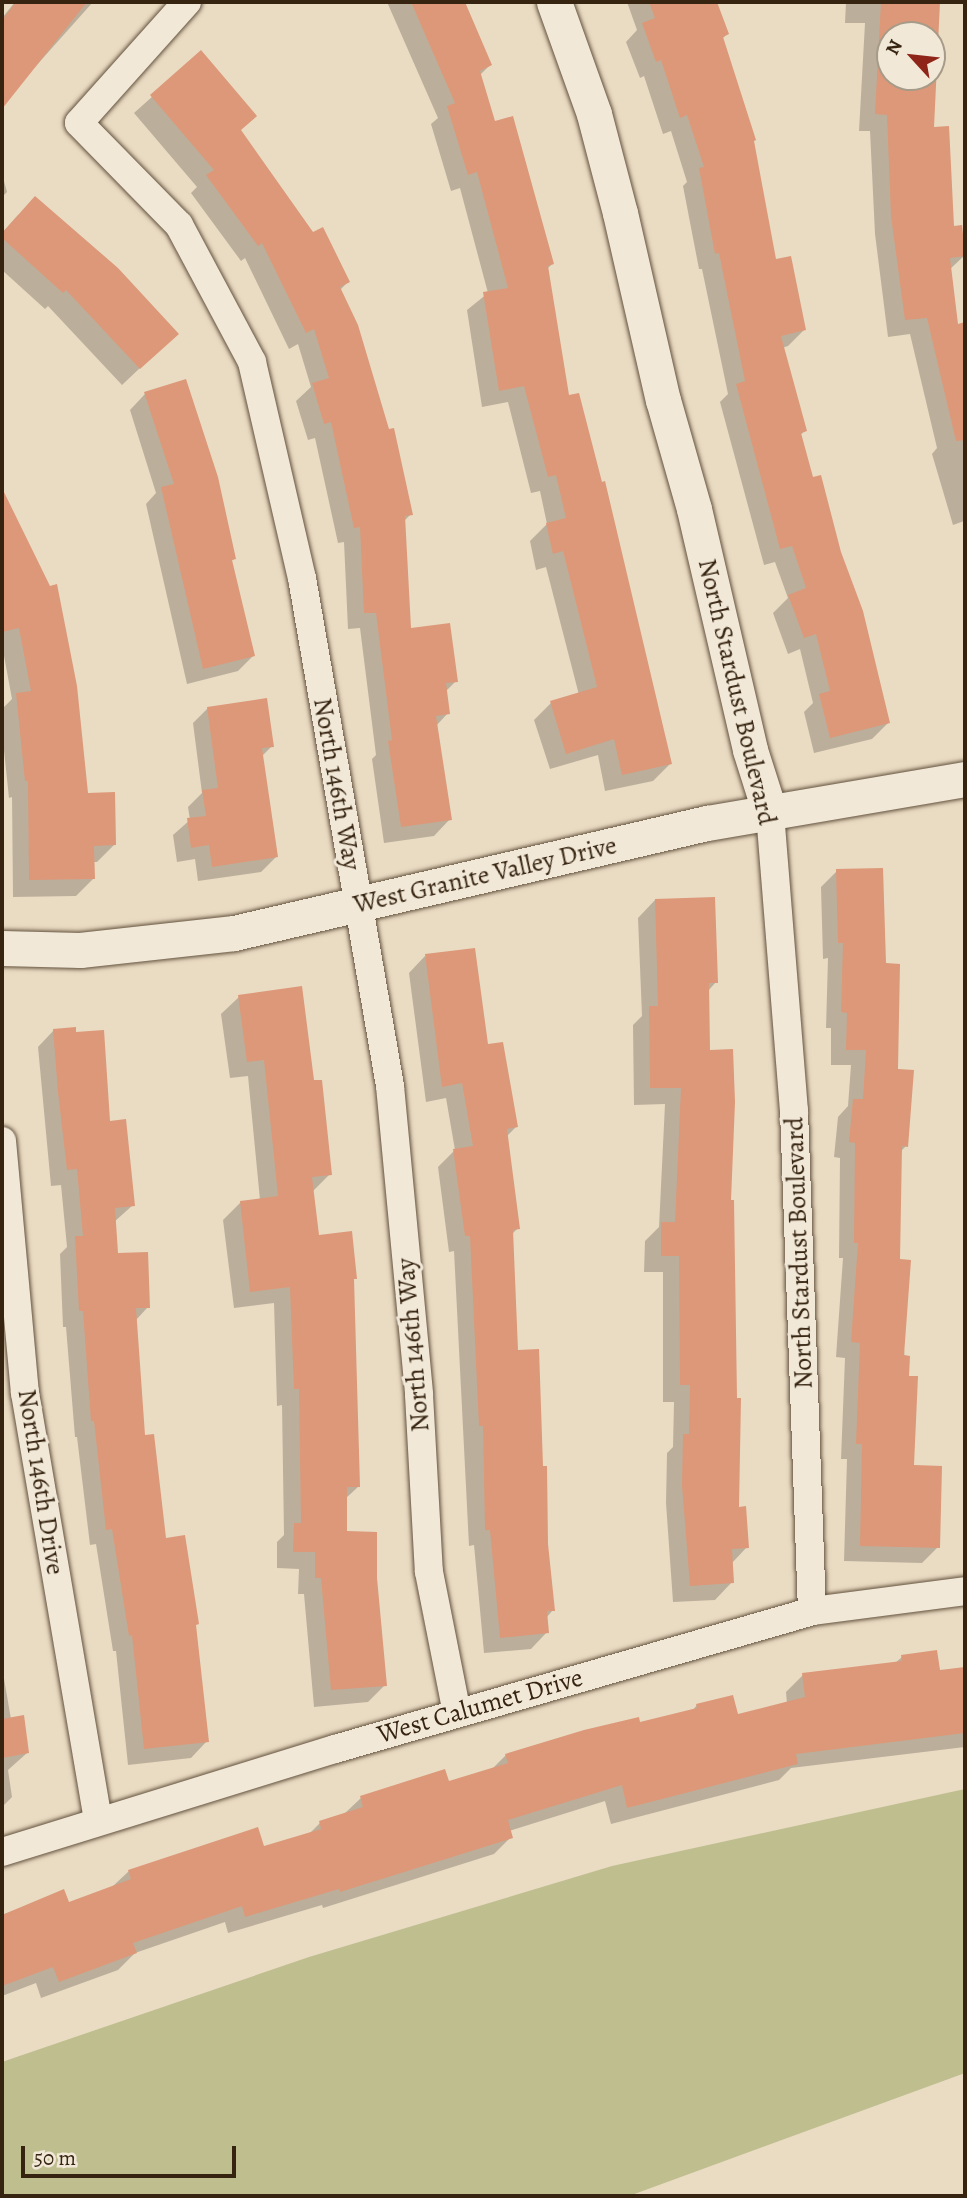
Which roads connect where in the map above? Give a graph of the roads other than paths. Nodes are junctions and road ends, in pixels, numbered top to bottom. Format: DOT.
graph roads {
  1 [pos="187,2"];
  2 [pos="554,2"];
  3 [pos="965,779"];
  4 [pos="770,813"];
  5 [pos="358,905"];
  6 [pos="2,948"];
  7 [pos="2,1141"];
  8 [pos="965,1591"];
  9 [pos="812,1611"];
  10 [pos="457,1713"];
  11 [pos="98,1821"];
  12 [pos="2,1852"];
  1 -- 5 [label="street, North 146th Way"];
  2 -- 4 [label="street, North Stardust Boulevard"];
  3 -- 4 [label="street, West Granite Valley Drive"];
  4 -- 5 [label="street, West Granite Valley Drive"];
  4 -- 9 [label="street, North Stardust Boulevard"];
  5 -- 6 [label="street, West Granite Valley Drive"];
  5 -- 10 [label="street, North 146th Way"];
  7 -- 11 [label="street, North 146th Drive"];
  8 -- 9 [label="street, West Calumet Drive"];
  9 -- 10 [label="street, West Calumet Drive"];
  10 -- 11 [label="street, West Calumet Drive"];
  11 -- 12 [label="street, West Calumet Drive"];
}
